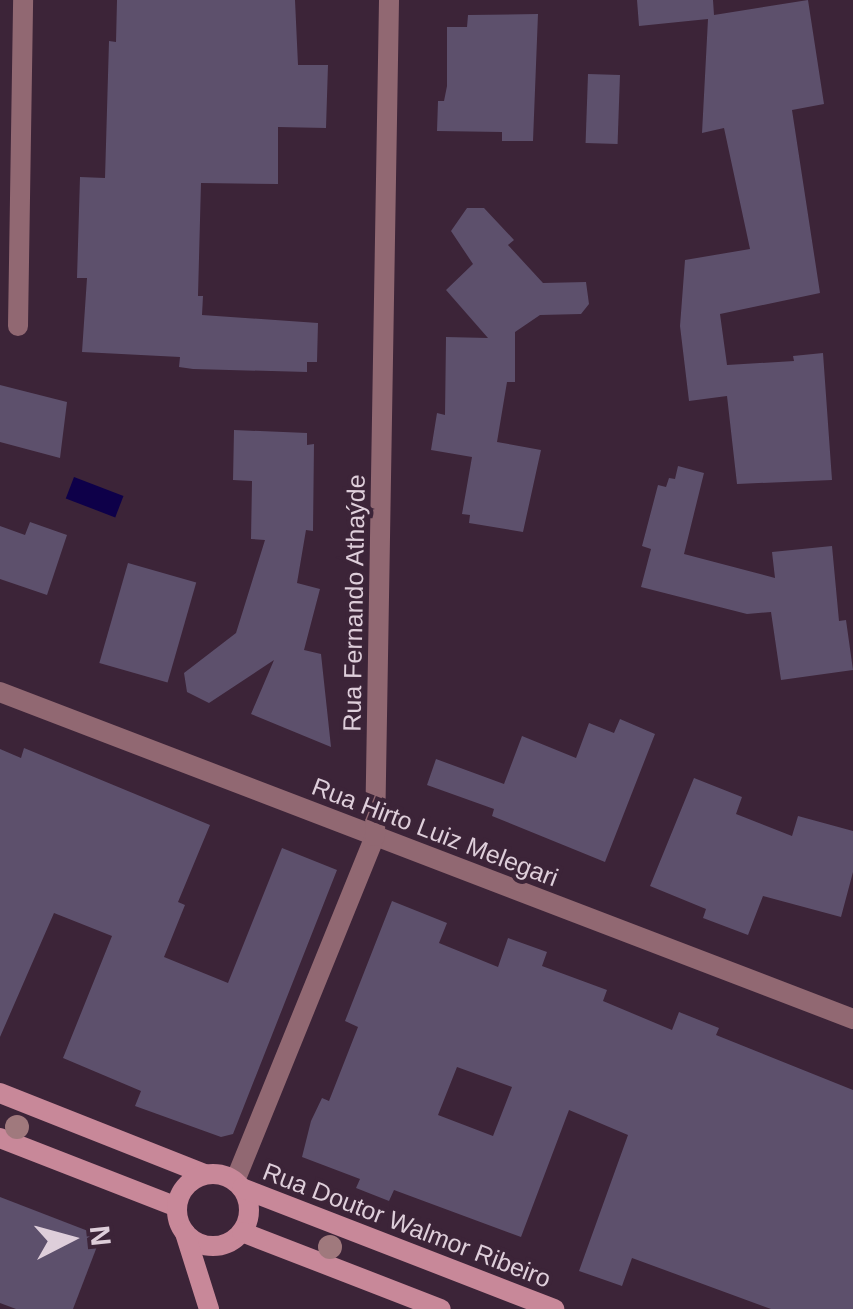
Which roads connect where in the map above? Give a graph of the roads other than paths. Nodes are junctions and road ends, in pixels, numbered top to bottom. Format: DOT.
graph roads {
  1 [pos="24,0"];
  2 [pos="389,0"];
  3 [pos="18,326"];
  4 [pos="0,692"];
  5 [pos="374,836"];
  6 [pos="853,1019"];
  7 [pos="0,1093"];
  8 [pos="0,1138"];
  9 [pos="205,1174"];
  10 [pos="238,1184"];
  11 [pos="177,1207"];
  12 [pos="242,1232"];
  13 [pos="185,1233"];
  14 [pos="209,1309"];
  15 [pos="441,1309"];
  16 [pos="554,1309"];
  1 -- 3 [label="street"];
  2 -- 5 [label="street, Rua Fernando Athaýde"];
  4 -- 5 [label="street, Rua Hirto Luiz Melegari"];
  5 -- 6 [label="street, Rua Hirto Luiz Melegari"];
  5 -- 10 [label="street, Rua Fernando Athaýde"];
  7 -- 9 [label="street"];
  8 -- 11 [label="street"];
  9 -- 10 [label="street"];
  9 -- 11 [label="street"];
  10 -- 12 [label="street"];
  10 -- 16 [label="street, Rua Doutor Walmor Ribeiro"];
  11 -- 13 [label="street"];
  12 -- 13 [label="street"];
  12 -- 15 [label="street"];
  13 -- 14 [label="street"];
}
